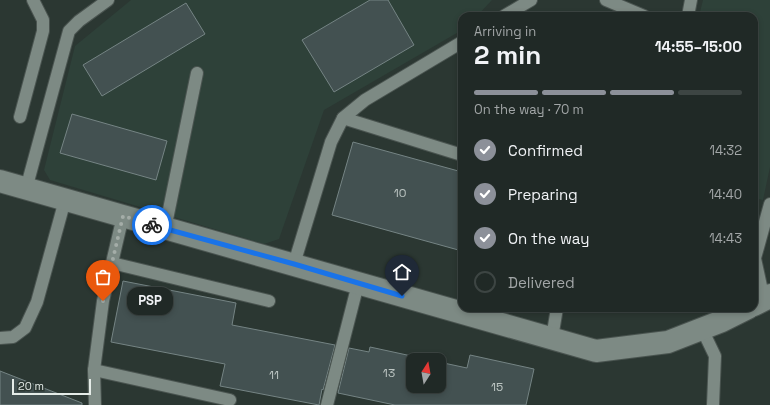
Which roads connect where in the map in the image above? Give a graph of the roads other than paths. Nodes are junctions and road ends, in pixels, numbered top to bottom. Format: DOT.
graph roads {
  1 [pos="33,0"];
  2 [pos="108,0"];
  3 [pos="531,0"];
  4 [pos="606,0"];
  5 [pos="691,0"];
  6 [pos="511,12"];
  7 [pos="634,12"];
  8 [pos="689,12"];
  9 [pos="458,44"];
  10 [pos="197,73"];
  11 [pos="20,117"];
  12 [pos="343,118"];
  13 [pos="458,154"];
  14 [pos="0,181"];
  15 [pos="26,188"];
  16 [pos="65,200"];
  17 [pos="770,204"];
  18 [pos="123,216"];
  19 [pos="165,229"];
  20 [pos="758,246"];
  21 [pos="112,263"];
  22 [pos="294,264"];
  23 [pos="358,284"];
  24 [pos="758,290"];
  25 [pos="269,301"];
  26 [pos="759,302"];
  27 [pos="458,312"];
  28 [pos="459,312"];
  29 [pos="556,312"];
  30 [pos="740,312"];
  31 [pos="702,328"];
  32 [pos="0,338"];
  33 [pos="552,338"];
  34 [pos="94,370"];
  35 [pos="230,400"];
  36 [pos="95,405"];
  37 [pos="327,405"];
  38 [pos="713,405"];
  1 -- 11 [label="lane"];
  2 -- 15 [label="lane"];
  3 -- 6 [label="lane"];
  4 -- 7 [label="lane"];
  5 -- 8 [label="lane"];
  9 -- 12 [label="lane"];
  10 -- 19 [label="lane"];
  12 -- 13 [label="lane"];
  12 -- 22 [label="lane"];
  14 -- 15 [label="street"];
  15 -- 16 [label="street"];
  16 -- 18 [label="street"];
  16 -- 32 [label="lane"];
  17 -- 20 [label="lane"];
  18 -- 19 [label="street"];
  18 -- 21 [label="lane"];
  19 -- 22 [label="street"];
  21 -- 25 [label="lane"];
  21 -- 34 [label="lane"];
  22 -- 23 [label="street"];
  23 -- 27 [label="street"];
  23 -- 37 [label="lane"];
  24 -- 26 [label="lane"];
  28 -- 33 [label="street"];
  29 -- 33 [label="lane"];
  30 -- 31 [label="street"];
  31 -- 33 [label="street"];
  31 -- 38 [label="lane"];
  34 -- 35 [label="lane"];
  34 -- 36 [label="lane"];
}
